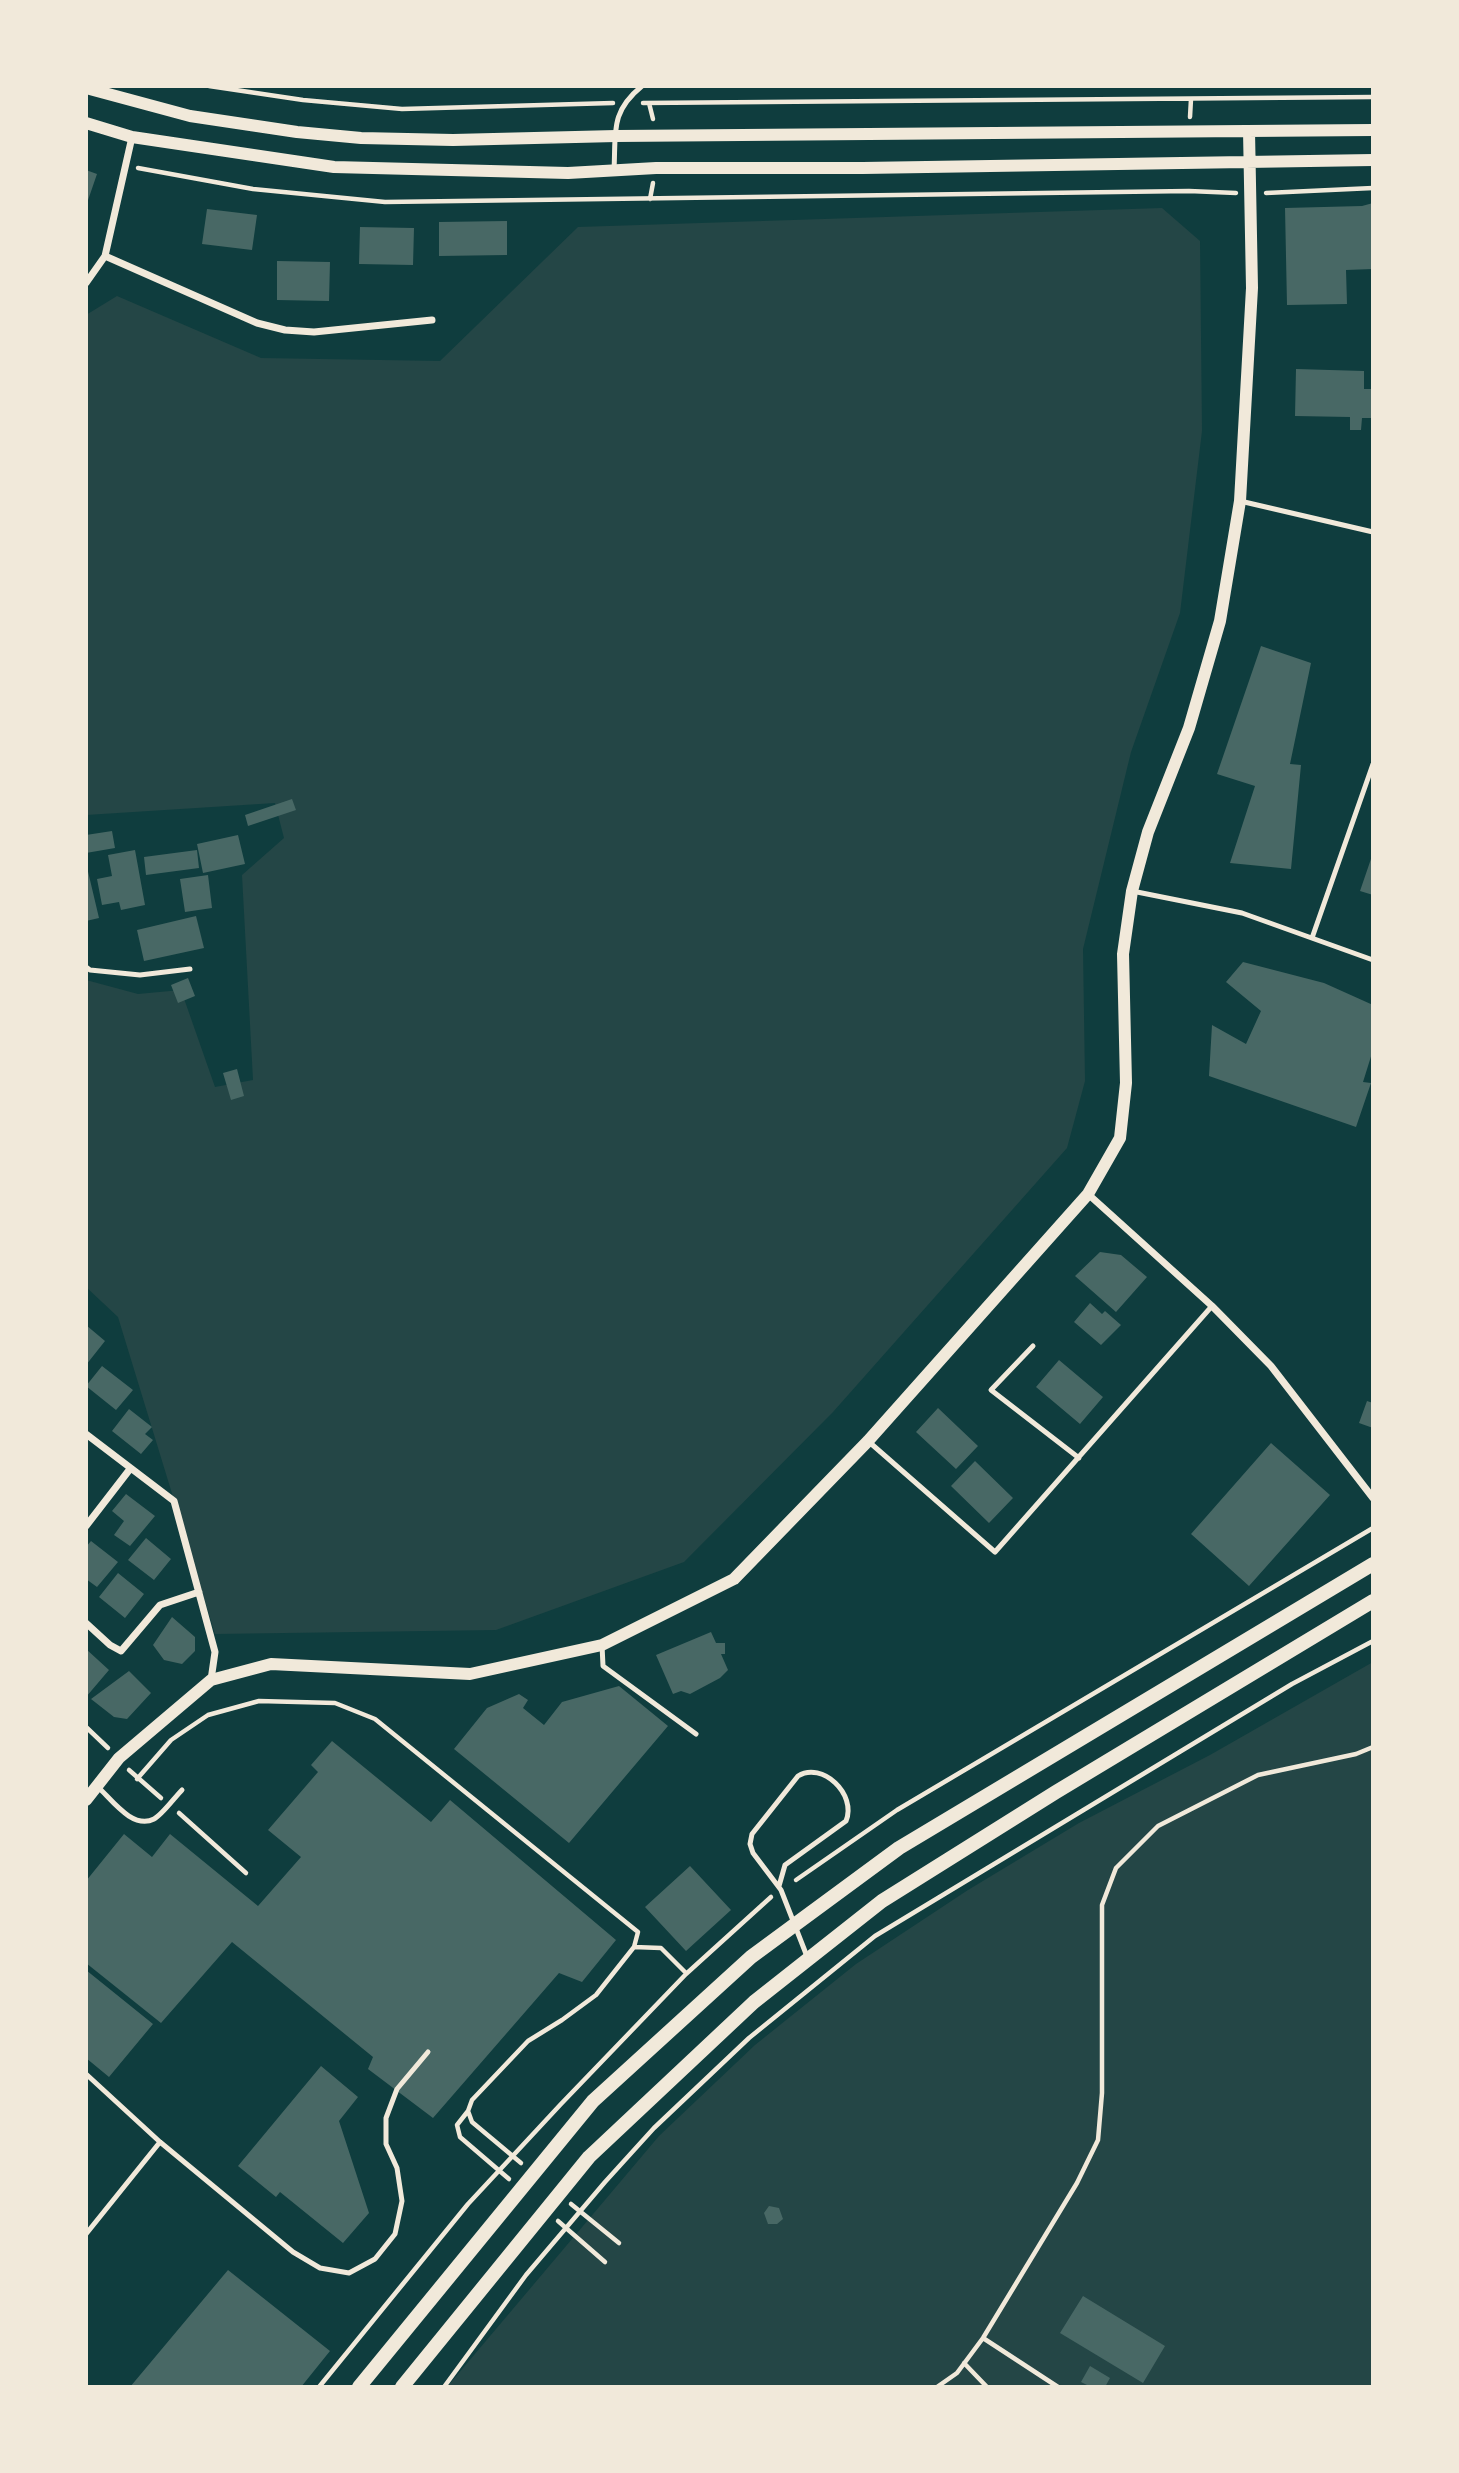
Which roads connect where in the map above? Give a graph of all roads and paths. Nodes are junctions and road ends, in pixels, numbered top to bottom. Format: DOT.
graph roads {
  1 [pos="209,86"];
  2 [pos="642,86"];
  3 [pos="86,88"];
  4 [pos="1373,97"];
  5 [pos="625,103"];
  6 [pos="86,123"];
  7 [pos="1373,130"];
  8 [pos="1249,131"];
  9 [pos="616,136"];
  10 [pos="132,137"];
  11 [pos="1373,160"];
  12 [pos="1249,162"];
  13 [pos="125,165"];
  14 [pos="614,170"];
  15 [pos="1373,188"];
  16 [pos="1251,194"];
  17 [pos="105,256"];
  18 [pos="86,283"];
  19 [pos="432,320"];
  20 [pos="1240,501"];
  21 [pos="1373,532"];
  22 [pos="1373,764"];
  23 [pos="1132,891"];
  24 [pos="1312,938"];
  25 [pos="1373,961"];
  26 [pos="86,967"];
  27 [pos="190,969"];
  28 [pos="1088,1195"];
  29 [pos="1212,1306"];
  30 [pos="1033,1346"];
  31 [pos="86,1434"];
  32 [pos="868,1441"];
  33 [pos="1079,1458"];
  34 [pos="130,1469"];
  35 [pos="1373,1498"];
  36 [pos="86,1526"];
  37 [pos="1373,1564"];
  38 [pos="199,1592"];
  39 [pos="1373,1601"];
  40 [pos="86,1623"];
  41 [pos="1373,1641"];
  42 [pos="602,1645"];
  43 [pos="211,1680"];
  44 [pos="86,1727"];
  45 [pos="696,1734"];
  46 [pos="1373,1747"];
  47 [pos="118,1758"];
  48 [pos="137,1779"];
  49 [pos="97,1786"];
  50 [pos="183,1790"];
  51 [pos="86,1800"];
  52 [pos="169,1804"];
  53 [pos="246,1873"];
  54 [pos="779,1886"];
  55 [pos="794,1925"];
  56 [pos="634,1947"];
  57 [pos="808,1959"];
  58 [pos="686,1973"];
  59 [pos="428,2052"];
  60 [pos="86,2074"];
  61 [pos="468,2111"];
  62 [pos="485,2132"];
  63 [pos="160,2142"];
  64 [pos="470,2146"];
  65 [pos="592,2221"];
  66 [pos="86,2234"];
  67 [pos="578,2238"];
  68 [pos="619,2243"];
  69 [pos="605,2262"];
  70 [pos="983,2338"];
  71 [pos="964,2363"];
  72 [pos="359,2387"];
  73 [pos="402,2387"];
  74 [pos="444,2387"];
  75 [pos="937,2387"];
  76 [pos="987,2387"];
  77 [pos="1058,2387"];
  1 -- 5 [label="path"];
  2 -- 5 [label="lane"];
  3 -- 9 [label="street"];
  4 -- 5 [label="path"];
  5 -- 9 [label="lane"];
  6 -- 10 [label="street"];
  7 -- 8 [label="street"];
  8 -- 9 [label="street"];
  8 -- 12 [label="street"];
  9 -- 14 [label="lane"];
  10 -- 13 [label="street"];
  10 -- 14 [label="street"];
  11 -- 12 [label="street"];
  12 -- 14 [label="street"];
  12 -- 16 [label="street"];
  13 -- 16 [label="path"];
  13 -- 17 [label="street"];
  15 -- 16 [label="path"];
  16 -- 20 [label="street"];
  17 -- 18 [label="street"];
  17 -- 19 [label="street"];
  20 -- 21 [label="lane"];
  20 -- 23 [label="street"];
  22 -- 24 [label="lane"];
  23 -- 24 [label="lane"];
  23 -- 28 [label="street"];
  24 -- 25 [label="lane"];
  26 -- 27 [label="lane"];
  28 -- 29 [label="street"];
  28 -- 32 [label="street"];
  29 -- 33 [label="lane"];
  29 -- 35 [label="street"];
  30 -- 33 [label="lane"];
  31 -- 34 [label="street"];
  32 -- 33 [label="lane"];
  32 -- 42 [label="street"];
  34 -- 36 [label="street"];
  34 -- 38 [label="street"];
  37 -- 55 [label="main road"];
  38 -- 40 [label="street"];
  38 -- 43 [label="street"];
  39 -- 57 [label="main road"];
  41 -- 74 [label="path"];
  42 -- 43 [label="street"];
  42 -- 45 [label="lane"];
  43 -- 47 [label="street"];
  44 -- 47 [label="path"];
  46 -- 70 [label="path"];
  47 -- 48 [label="path"];
  47 -- 49 [label="street"];
  48 -- 52 [label="path"];
  48 -- 56 [label="path"];
  49 -- 51 [label="street"];
  49 -- 52 [label="lane"];
  50 -- 52 [label="lane"];
  52 -- 53 [label="path"];
  54 -- 54 [label="lane"];
  54 -- 55 [label="lane"];
  55 -- 57 [label="lane"];
  55 -- 72 [label="main road"];
  56 -- 58 [label="path"];
  56 -- 61 [label="path"];
  57 -- 73 [label="main road"];
  59 -- 63 [label="lane"];
  60 -- 63 [label="lane"];
  61 -- 62 [label="path"];
  61 -- 64 [label="path"];
  63 -- 66 [label="lane"];
  65 -- 68 [label="path"];
  67 -- 69 [label="path"];
  70 -- 71 [label="path"];
  70 -- 77 [label="path"];
  71 -- 75 [label="path"];
  71 -- 76 [label="path"];
}
